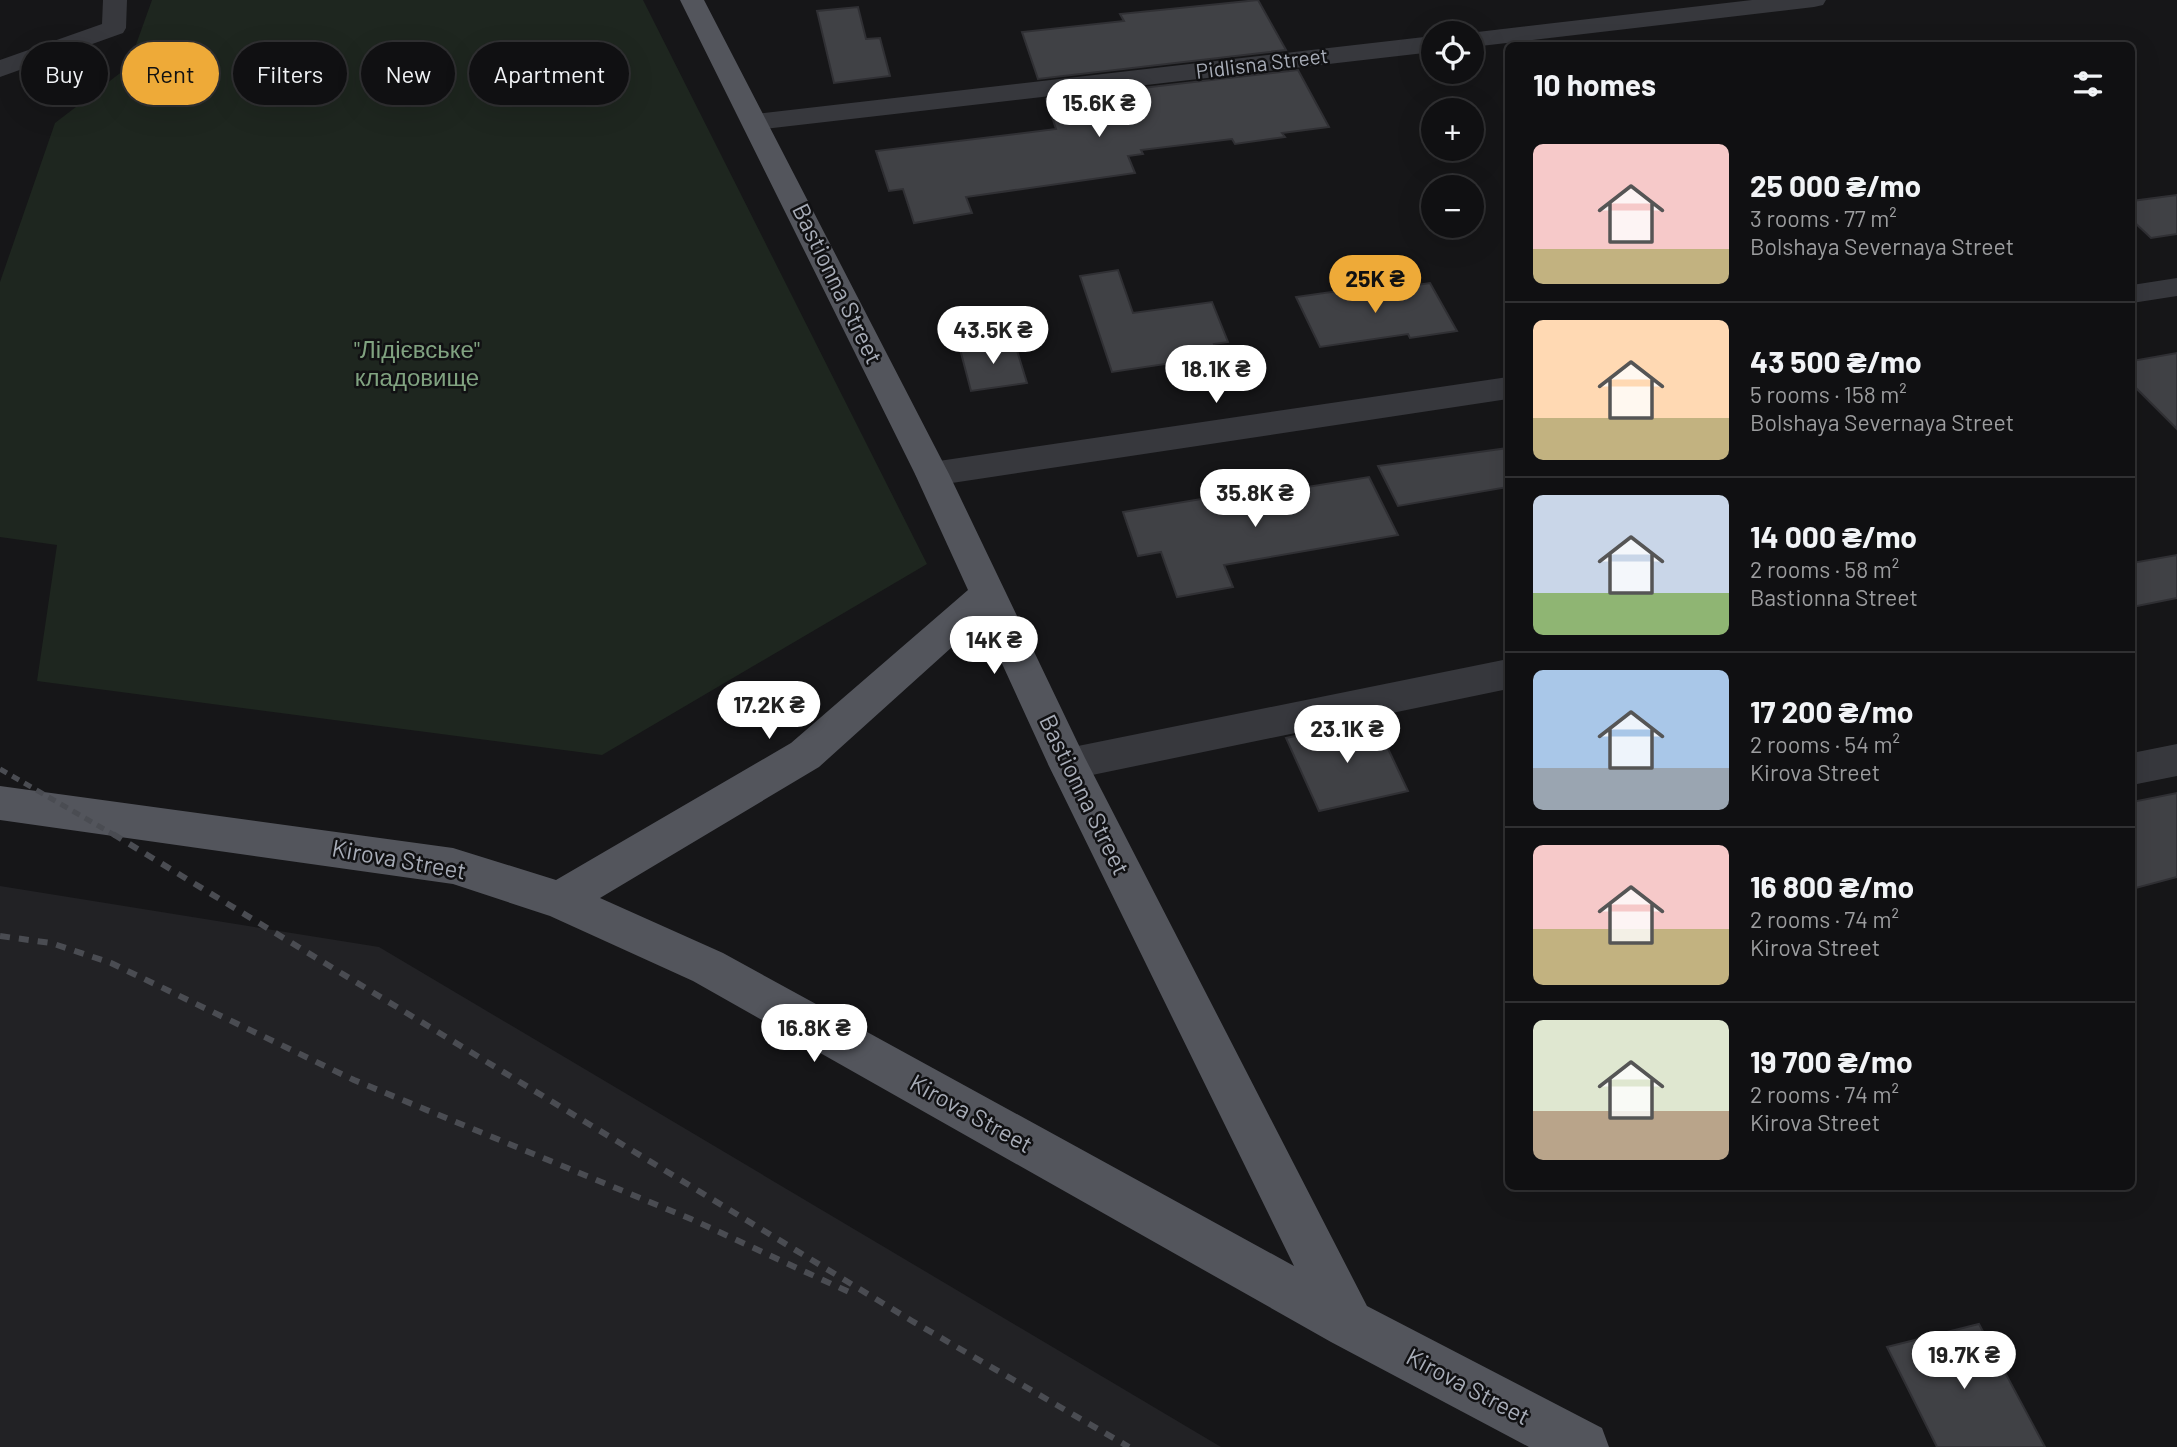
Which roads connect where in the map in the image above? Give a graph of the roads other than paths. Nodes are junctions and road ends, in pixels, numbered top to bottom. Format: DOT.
graph roads {
  1 [pos="115,0"];
  2 [pos="692,0"];
  3 [pos="1814,0"];
  4 [pos="1484,39"];
  5 [pos="1421,45"];
  6 [pos="0,69"];
  7 [pos="756,122"];
  8 [pos="2177,287"];
  9 [pos="2135,294"];
  10 [pos="1505,388"];
  11 [pos="932,474"];
  12 [pos="987,594"];
  13 [pos="1505,675"];
  14 [pos="2177,760"];
  15 [pos="1068,764"];
  16 [pos="2135,768"];
  17 [pos="0,803"];
  18 [pos="560,900"];
  19 [pos="1349,1324"];
  20 [pos="1583,1447"];
  1 -- 6 [label="street"];
  2 -- 7 [label="main road, Bastionna Street"];
  3 -- 4 [label="street"];
  5 -- 7 [label="street, Pidlisna Street"];
  7 -- 11 [label="main road, Bastionna Street"];
  8 -- 9 [label="street"];
  10 -- 11 [label="street"];
  11 -- 12 [label="main road, Bastionna Street"];
  12 -- 15 [label="main road, Bastionna Street"];
  12 -- 18 [label="main road"];
  13 -- 15 [label="street"];
  14 -- 16 [label="street"];
  15 -- 19 [label="main road, Bastionna Street"];
  17 -- 18 [label="main road, Kirova Street"];
  18 -- 19 [label="main road, Kirova Street"];
  19 -- 20 [label="main road, Kirova Street"];
}
